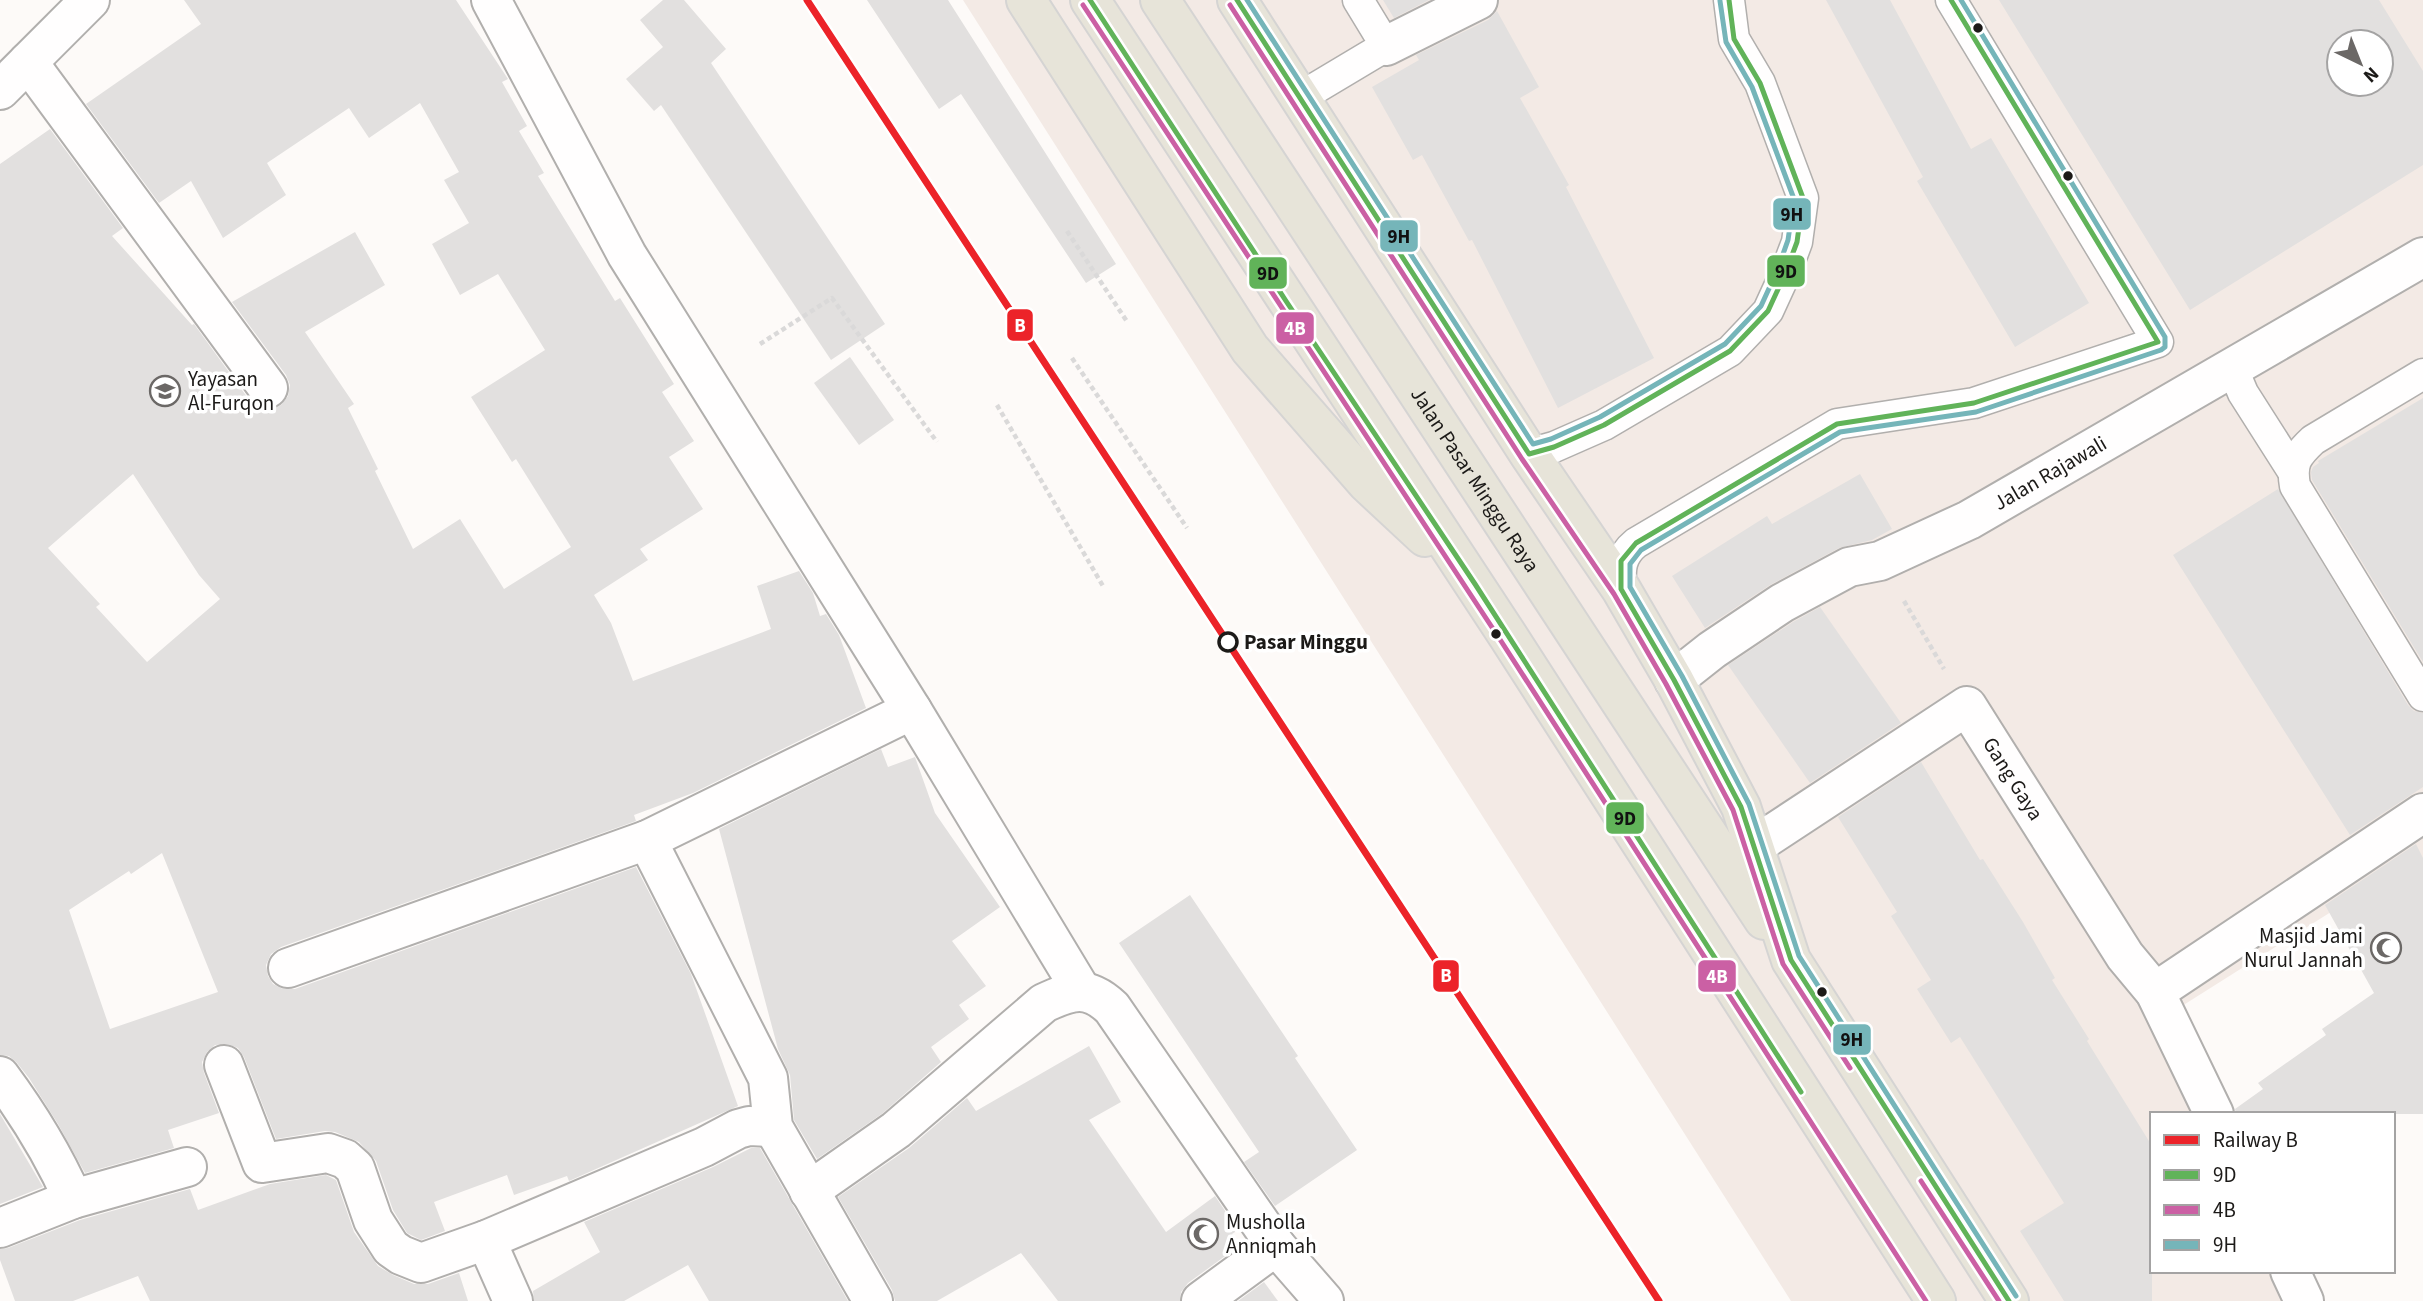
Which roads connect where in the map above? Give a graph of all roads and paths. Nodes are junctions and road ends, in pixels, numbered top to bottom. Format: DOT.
graph roads {
  1 [pos="90,0"];
  2 [pos="491,0"];
  3 [pos="1026,0"];
  4 [pos="1090,0"];
  5 [pos="1160,0"];
  6 [pos="1237,0"];
  7 [pos="1358,0"];
  8 [pos="1478,0"];
  9 [pos="1729,0"];
  10 [pos="1951,0"];
  11 [pos="1386,46"];
  12 [pos="28,62"];
  13 [pos="0,90"];
  14 [pos="1299,98"];
  15 [pos="1067,231"];
  16 [pos="2423,257"];
  17 [pos="1128,323"];
  18 [pos="760,344"];
  19 [pos="1072,358"];
  20 [pos="2232,367"];
  21 [pos="2423,374"];
  22 [pos="268,388"];
  23 [pos="997,405"];
  24 [pos="937,442"];
  25 [pos="1530,454"];
  26 [pos="2292,470"];
  27 [pos="1187,528"];
  28 [pos="1865,564"];
  29 [pos="1475,584"];
  30 [pos="1103,586"];
  31 [pos="1621,589"];
  32 [pos="1674,680"];
  33 [pos="2423,696"];
  34 [pos="912,710"];
  35 [pos="1959,711"];
  36 [pos="2423,813"];
  37 [pos="646,840"];
  38 [pos="1754,846"];
  39 [pos="1791,960"];
  40 [pos="288,968"];
  41 [pos="1082,990"];
  42 [pos="2154,992"];
  43 [pos="224,1065"];
  44 [pos="0,1076"];
  45 [pos="2213,1112"];
  46 [pos="773,1127"];
  47 [pos="187,1167"];
  48 [pos="809,1191"];
  49 [pos="73,1199"];
  50 [pos="0,1228"];
  51 [pos="486,1240"];
  52 [pos="1276,1246"];
  53 [pos="2291,1273"];
  54 [pos="513,1301"];
  55 [pos="873,1301"];
  56 [pos="1201,1301"];
  57 [pos="1324,1301"];
  58 [pos="1936,1301"];
  59 [pos="2009,1301"];
  60 [pos="2304,1301"];
  1 -- 12 [label="street"];
  2 -- 34 [label="street"];
  3 -- 29 [label="main road"];
  4 -- 29 [label="main road"];
  5 -- 39 [label="main road, Jalan Pasar Minggu Raya"];
  6 -- 14 [label="main road, Jalan Pasar Minggu Raya"];
  7 -- 11 [label="lane"];
  8 -- 11 [label="street"];
  9 -- 25 [label="lane"];
  10 -- 31 [label="lane"];
  11 -- 14 [label="lane"];
  12 -- 13 [label="street"];
  12 -- 22 [label="street"];
  14 -- 25 [label="main road, Jalan Pasar Minggu Raya"];
  15 -- 17 [label="path"];
  16 -- 20 [label="street, Jalan Rajawali"];
  18 -- 24 [label="path"];
  19 -- 27 [label="path"];
  20 -- 26 [label="lane"];
  20 -- 28 [label="street, Jalan Rajawali"];
  21 -- 26 [label="lane"];
  23 -- 30 [label="path"];
  25 -- 31 [label="main road, Jalan Pasar Minggu Raya"];
  26 -- 33 [label="lane"];
  28 -- 32 [label="street, Jalan Rajawali"];
  28 -- 35 [label="path"];
  29 -- 58 [label="main road"];
  31 -- 32 [label="main road, Jalan Pasar Minggu Raya"];
  32 -- 38 [label="main road, Jalan Pasar Minggu Raya"];
  34 -- 37 [label="street"];
  34 -- 41 [label="street"];
  35 -- 38 [label="street"];
  35 -- 42 [label="street, Gang Gaya"];
  36 -- 42 [label="street"];
  37 -- 40 [label="street"];
  37 -- 46 [label="street"];
  38 -- 39 [label="main road, Jalan Pasar Minggu Raya"];
  39 -- 59 [label="main road, Jalan Pasar Minggu Raya"];
  41 -- 48 [label="street"];
  41 -- 52 [label="street"];
  42 -- 45 [label="street, Gang Gaya"];
  43 -- 51 [label="street"];
  44 -- 49 [label="street"];
  46 -- 48 [label="street"];
  46 -- 51 [label="street"];
  47 -- 49 [label="street"];
  48 -- 55 [label="street"];
  49 -- 50 [label="street"];
  51 -- 54 [label="street"];
  52 -- 56 [label="street"];
  52 -- 57 [label="street"];
  53 -- 60 [label="street"];
}
